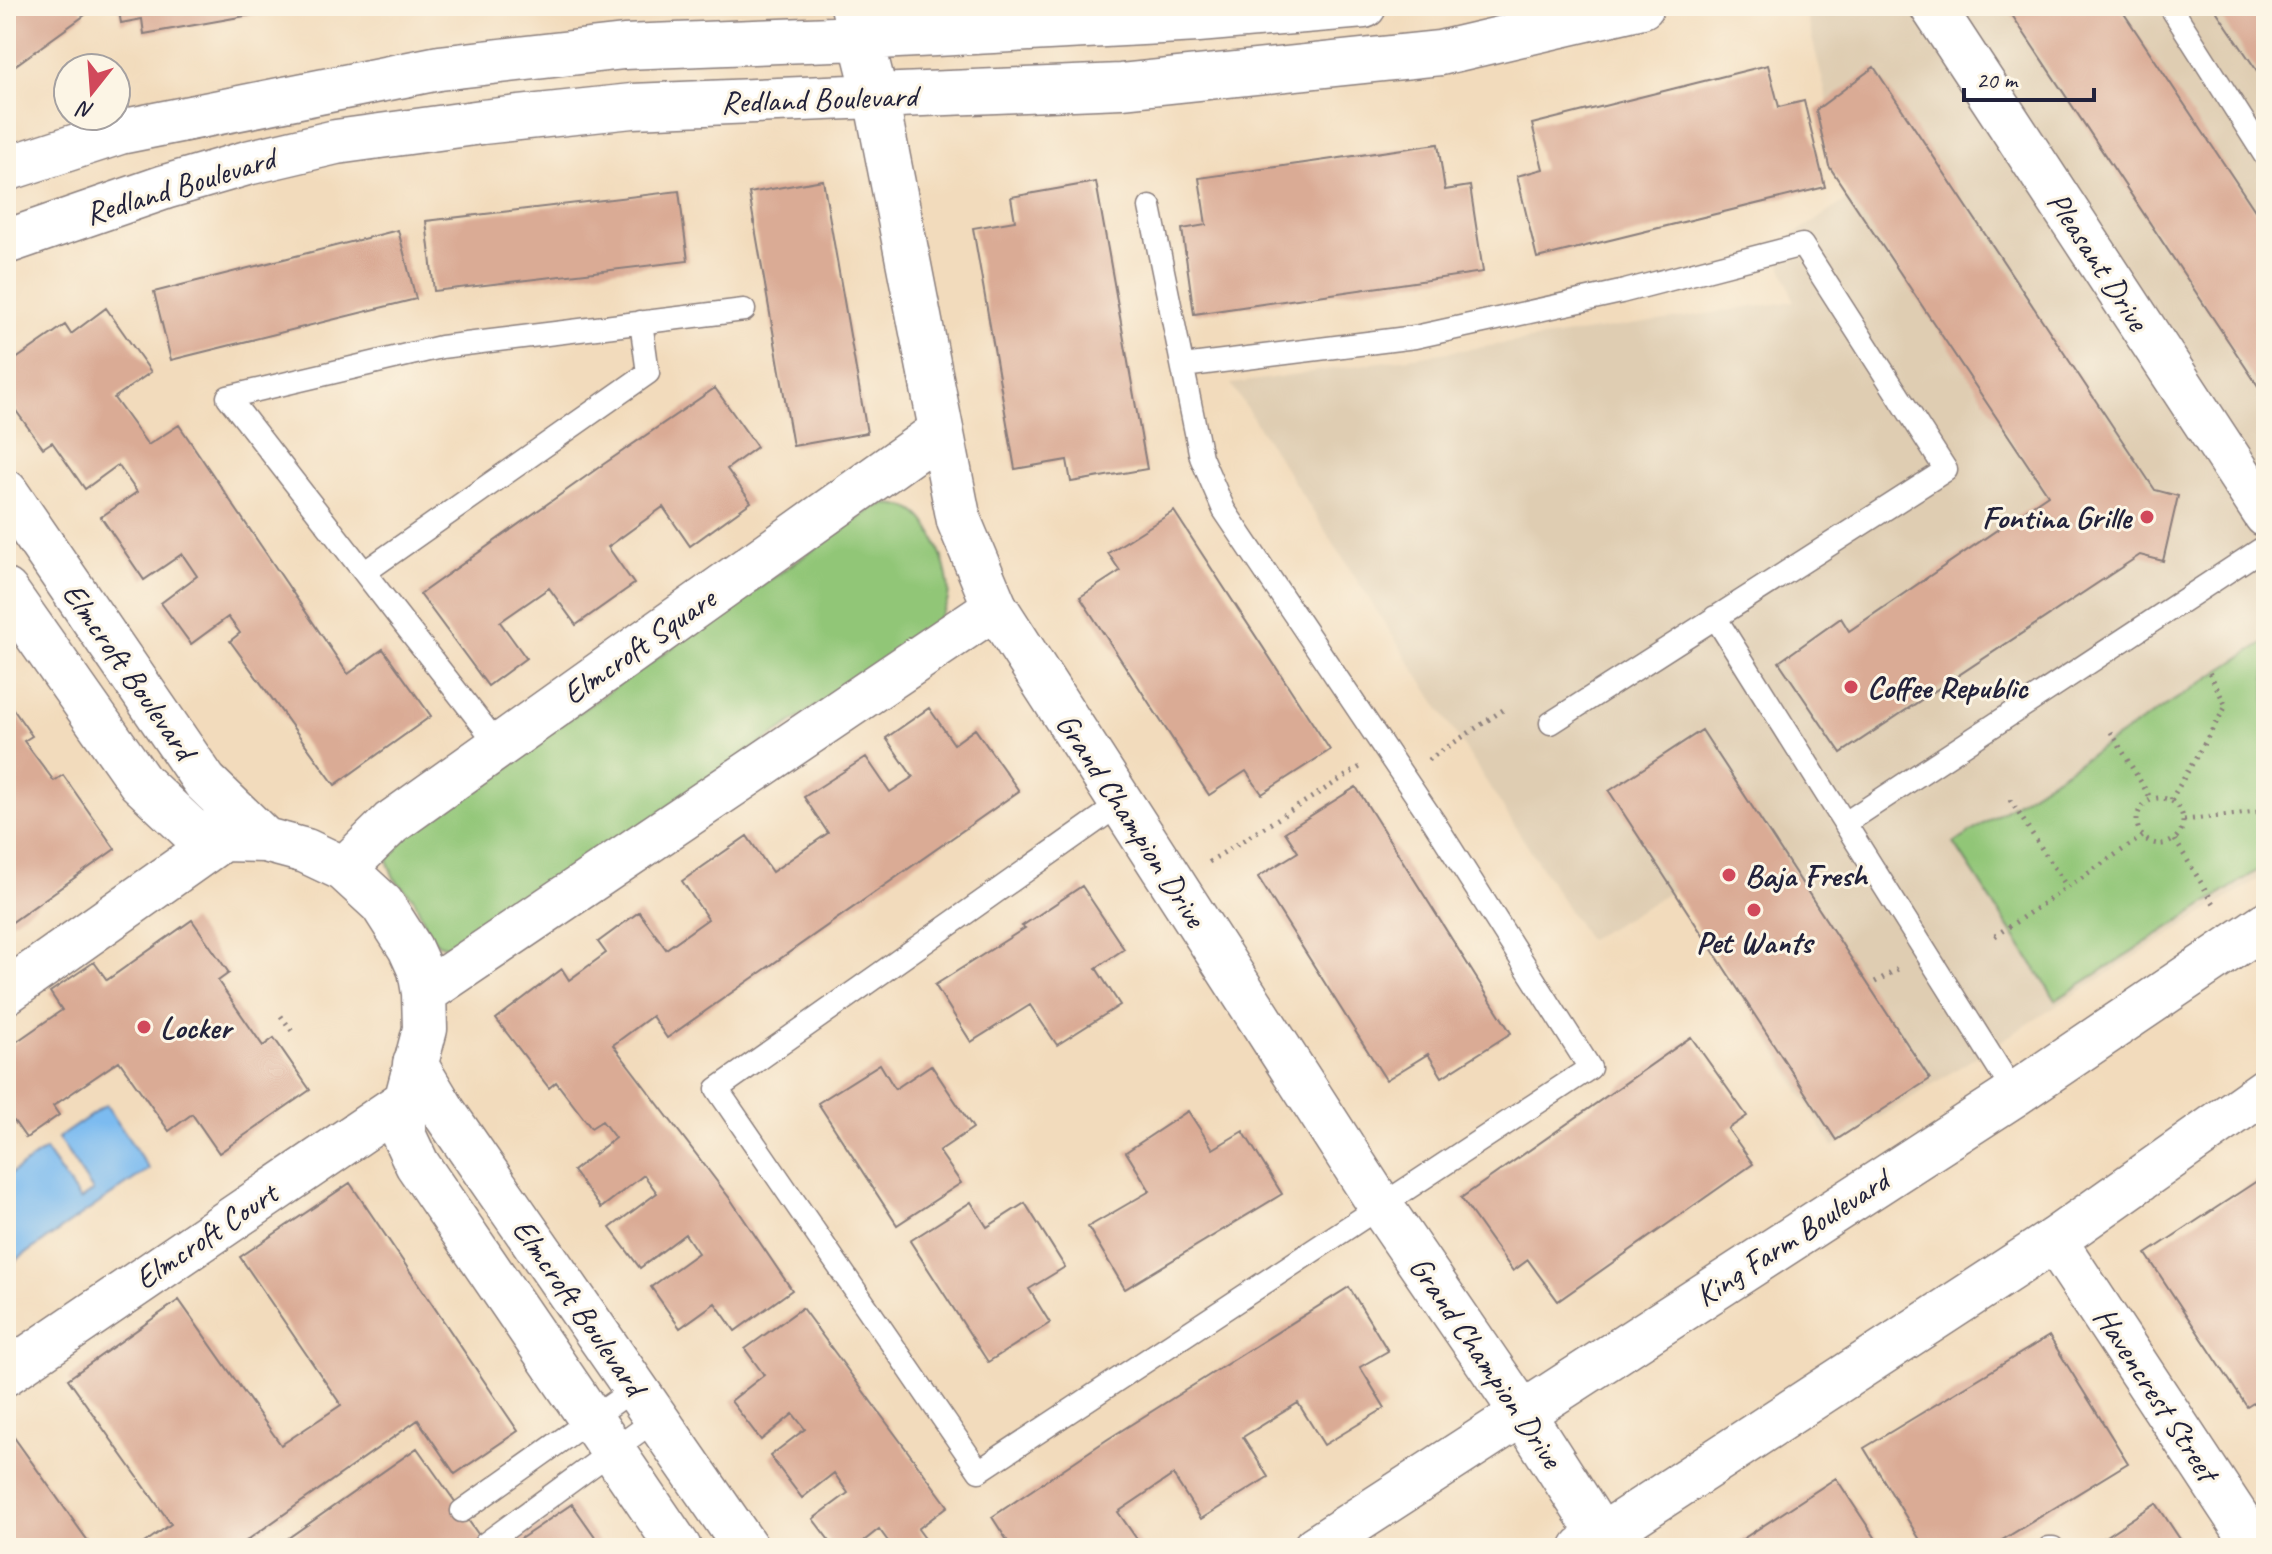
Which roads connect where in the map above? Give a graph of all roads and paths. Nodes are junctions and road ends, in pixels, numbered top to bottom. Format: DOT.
graph roads {
  1 [pos="1364,6"];
  2 [pos="1642,6"];
  3 [pos="1932,6"];
  4 [pos="2170,6"];
  5 [pos="856,22"];
  6 [pos="876,97"];
  7 [pos="2266,157"];
  8 [pos="6,169"];
  9 [pos="1150,207"];
  10 [pos="6,242"];
  11 [pos="744,310"];
  12 [pos="641,322"];
  13 [pos="1183,366"];
  14 [pos="941,431"];
  15 [pos="6,492"];
  16 [pos="2266,515"];
  17 [pos="2266,546"];
  18 [pos="365,572"];
  19 [pos="995,607"];
  20 [pos="11,610"];
  21 [pos="1715,617"];
  22 [pos="2208,670"];
  23 [pos="1503,710"];
  24 [pos="1551,723"];
  25 [pos="2111,732"];
  26 [pos="499,746"];
  27 [pos="1364,764"];
  28 [pos="1417,767"];
  29 [pos="2151,799"];
  30 [pos="2010,800"];
  31 [pos="2171,800"];
  32 [pos="1120,804"];
  33 [pos="2266,811"];
  34 [pos="2184,820"];
  35 [pos="1847,822"];
  36 [pos="2143,836"];
  37 [pos="222,839"];
  38 [pos="265,840"];
  39 [pos="2175,840"];
  40 [pos="1208,862"];
  41 [pos="344,869"];
  42 [pos="2067,887"];
  43 [pos="2216,908"];
  44 [pos="2266,924"];
  45 [pos="1995,936"];
  46 [pos="6,992"];
  47 [pos="424,993"];
  48 [pos="281,1016"];
  49 [pos="292,1031"];
  50 [pos="411,1082"];
  51 [pos="2266,1090"];
  52 [pos="2015,1094"];
  53 [pos="1380,1205"];
  54 [pos="2054,1240"];
  55 [pos="6,1373"];
  56 [pos="646,1403"];
  57 [pos="1523,1414"];
  58 [pos="602,1435"];
  59 [pos="462,1511"];
  60 [pos="485,1544"];
  61 [pos="1598,1544"];
  62 [pos="679,1548"];
  63 [pos="746,1548"];
  64 [pos="1315,1548"];
  65 [pos="2257,1548"];
  1 -- 5 [label="street, Redland Boulevard"];
  2 -- 6 [label="street, Redland Boulevard"];
  3 -- 16 [label="street, Pleasant Drive"];
  4 -- 7 [label="lane"];
  5 -- 6 [label="street, Grand Champion Drive"];
  5 -- 8 [label="street, Redland Boulevard"];
  6 -- 10 [label="street, Redland Boulevard"];
  6 -- 14 [label="street, Grand Champion Drive"];
  9 -- 13 [label="lane"];
  11 -- 12 [label="lane"];
  12 -- 18 [label="lane"];
  12 -- 18 [label="lane"];
  13 -- 21 [label="lane"];
  13 -- 53 [label="lane"];
  14 -- 19 [label="street, Grand Champion Drive"];
  14 -- 26 [label="street, Elmcroft Square"];
  15 -- 38 [label="street, Elmcroft Boulevard"];
  17 -- 35 [label="lane"];
  18 -- 26 [label="lane"];
  19 -- 32 [label="street, Grand Champion Drive"];
  19 -- 47 [label="street"];
  20 -- 37 [label="street, Elmcroft Boulevard"];
  21 -- 24 [label="lane"];
  21 -- 35 [label="lane"];
  22 -- 31 [label="path"];
  23 -- 28 [label="path"];
  25 -- 29 [label="path"];
  26 -- 41 [label="street, Elmcroft Square"];
  27 -- 40 [label="path"];
  29 -- 31 [label="path"];
  29 -- 36 [label="path"];
  30 -- 42 [label="path"];
  31 -- 34 [label="path"];
  32 -- 53 [label="street, Grand Champion Drive"];
  32 -- 53 [label="lane"];
  33 -- 34 [label="path"];
  34 -- 39 [label="path"];
  35 -- 52 [label="lane"];
  36 -- 39 [label="path"];
  36 -- 42 [label="path"];
  37 -- 38 [label="street, Elmcroft Boulevard"];
  37 -- 46 [label="street"];
  38 -- 41 [label="street, Elmcroft Boulevard"];
  39 -- 43 [label="path"];
  41 -- 47 [label="street, Elmcroft Boulevard"];
  42 -- 45 [label="path"];
  44 -- 52 [label="street, King Farm Boulevard"];
  47 -- 50 [label="street, Elmcroft Boulevard"];
  48 -- 49 [label="path"];
  50 -- 55 [label="street, Elmcroft Court"];
  50 -- 56 [label="street, Elmcroft Boulevard"];
  50 -- 58 [label="street, Elmcroft Boulevard"];
  51 -- 54 [label="street"];
  52 -- 57 [label="street, King Farm Boulevard"];
  53 -- 57 [label="street, Grand Champion Drive"];
  54 -- 61 [label="street"];
  54 -- 65 [label="street, Havencrest Street"];
  56 -- 58 [label="lane"];
  56 -- 58 [label="lane"];
  56 -- 63 [label="street, Elmcroft Boulevard"];
  57 -- 61 [label="street, Grand Champion Drive"];
  57 -- 64 [label="street, King Farm Boulevard"];
  58 -- 59 [label="lane"];
  58 -- 60 [label="lane"];
  58 -- 62 [label="street, Elmcroft Boulevard"];
}
